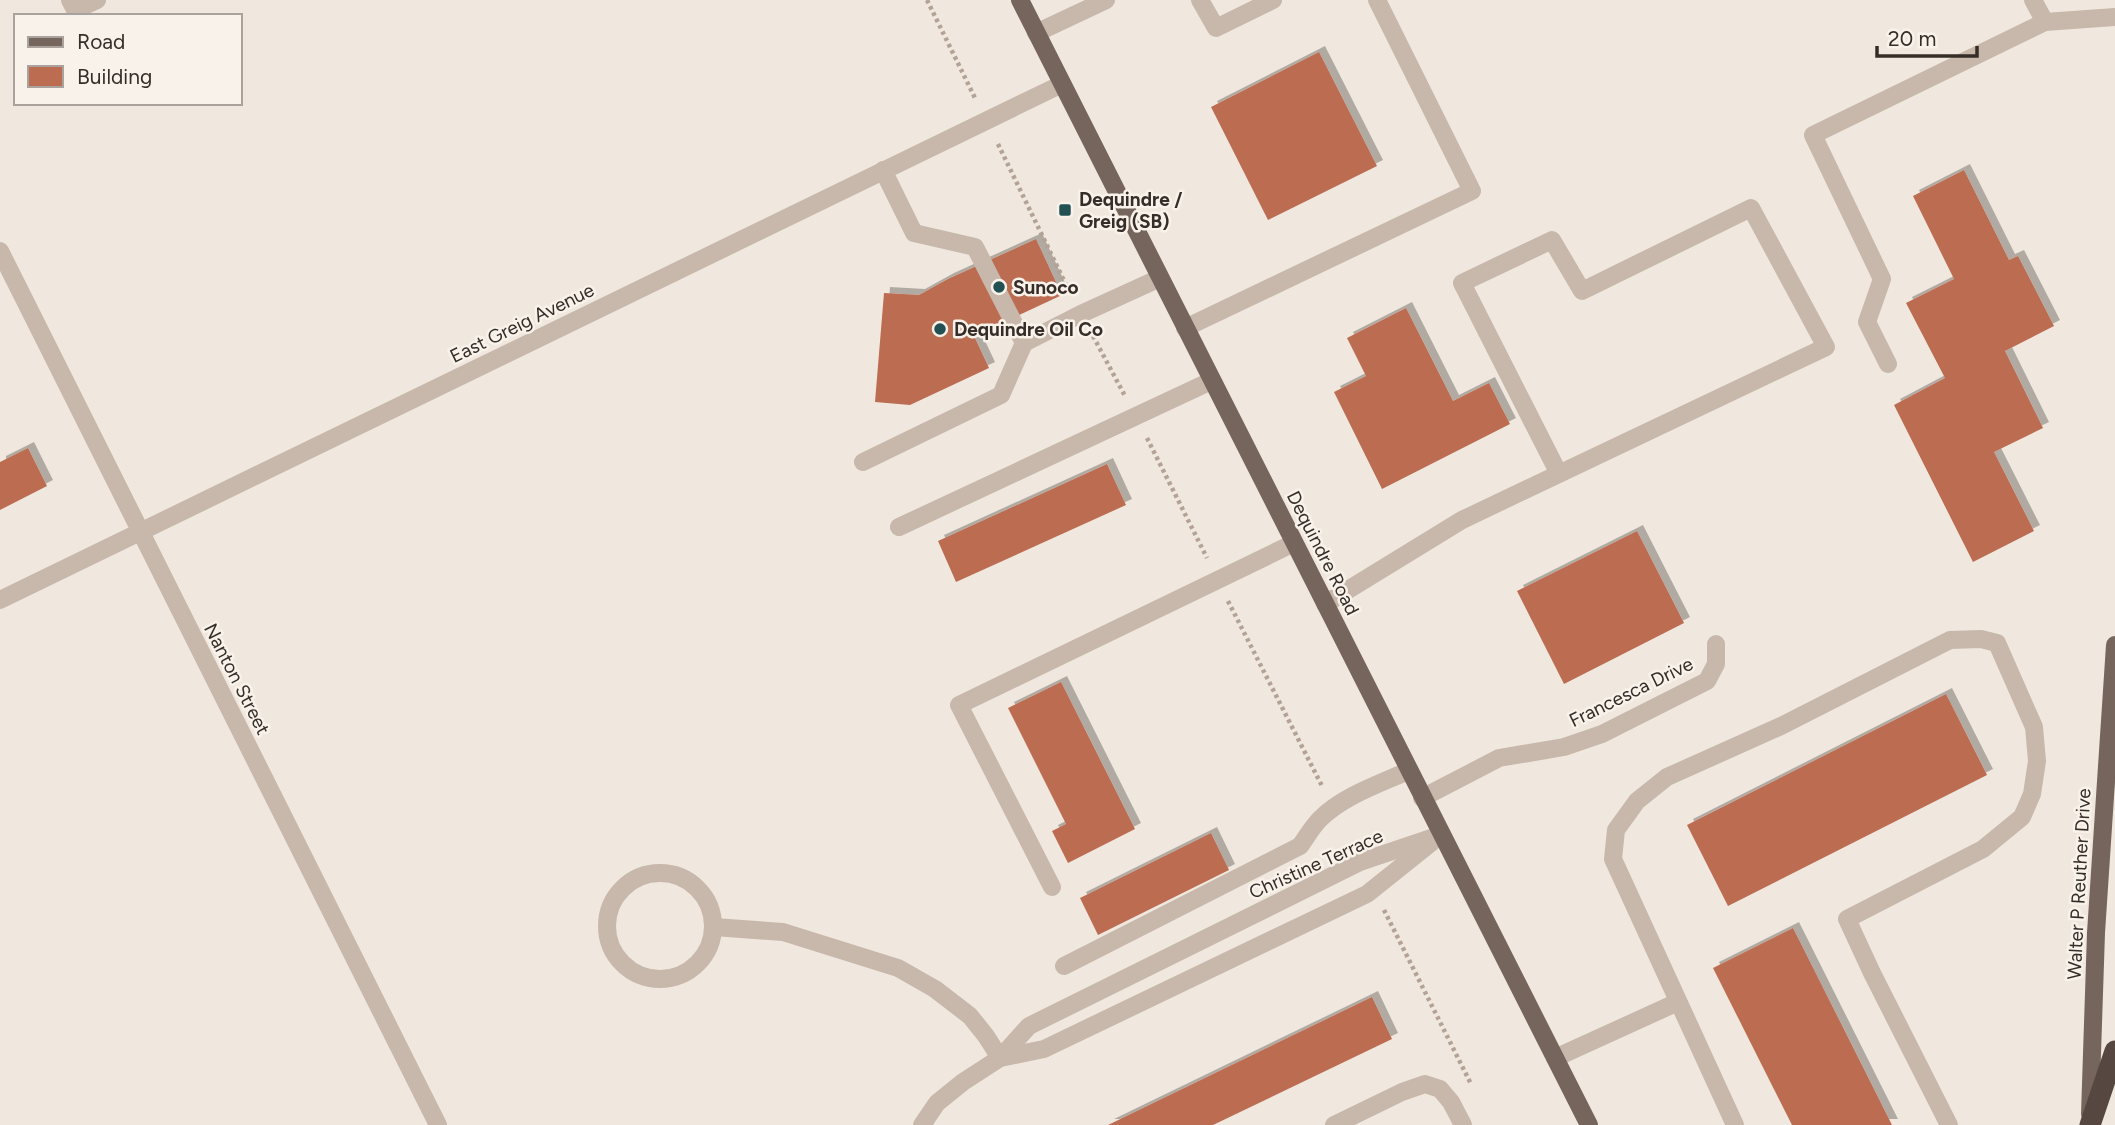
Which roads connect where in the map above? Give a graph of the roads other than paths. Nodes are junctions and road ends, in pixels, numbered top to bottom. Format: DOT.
graph roads {
  1 [pos="70,0"];
  2 [pos="97,0"];
  3 [pos="1020,0"];
  4 [pos="1106,0"];
  5 [pos="1200,0"];
  6 [pos="1273,0"];
  7 [pos="1377,0"];
  8 [pos="2033,0"];
  9 [pos="2115,17"];
  10 [pos="2045,22"];
  11 [pos="1036,33"];
  12 [pos="1062,84"];
  13 [pos="883,170"];
  14 [pos="0,251"];
  15 [pos="1160,278"];
  16 [pos="1185,328"];
  17 [pos="1024,343"];
  18 [pos="1888,364"];
  19 [pos="1211,381"];
  20 [pos="863,462"];
  21 [pos="1559,474"];
  22 [pos="899,527"];
  23 [pos="140,532"];
  24 [pos="1294,543"];
  25 [pos="0,600"];
  26 [pos="1325,604"];
  27 [pos="1716,644"];
  28 [pos="2115,645"];
  29 [pos="1408,771"];
  30 [pos="1422,798"];
  31 [pos="1440,835"];
  32 [pos="1052,887"];
  33 [pos="714,926"];
  34 [pos="1064,965"];
  35 [pos="1678,1002"];
  36 [pos="2115,1051"];
  37 [pos="1000,1058"];
  38 [pos="1555,1058"];
  39 [pos="438,1125"];
  40 [pos="922,1125"];
  41 [pos="1334,1125"];
  42 [pos="1463,1125"];
  43 [pos="1588,1125"];
  44 [pos="1735,1125"];
  45 [pos="1949,1125"];
  46 [pos="2090,1125"];
  1 -- 2 [label="street"];
  3 -- 11 [label="main road, Dequindre Road"];
  4 -- 11 [label="street"];
  5 -- 6 [label="street"];
  7 -- 16 [label="street"];
  8 -- 10 [label="street"];
  9 -- 10 [label="street"];
  10 -- 18 [label="street"];
  11 -- 12 [label="main road, Dequindre Road"];
  12 -- 13 [label="street, East Greig Avenue"];
  12 -- 15 [label="main road, Dequindre Road"];
  13 -- 17 [label="street"];
  13 -- 23 [label="street, East Greig Avenue"];
  14 -- 23 [label="street, Nanton Street"];
  15 -- 16 [label="main road, Dequindre Road"];
  15 -- 17 [label="street"];
  16 -- 19 [label="main road, Dequindre Road"];
  17 -- 20 [label="street"];
  19 -- 22 [label="street"];
  19 -- 24 [label="main road, Dequindre Road"];
  21 -- 21 [label="street"];
  21 -- 26 [label="street"];
  23 -- 25 [label="street, East Greig Avenue"];
  23 -- 39 [label="street, Nanton Street"];
  24 -- 26 [label="main road, Dequindre Road"];
  24 -- 32 [label="street"];
  26 -- 29 [label="main road, Dequindre Road"];
  27 -- 30 [label="street, Francesca Drive"];
  28 -- 46 [label="main road, Walter P Reuther Drive"];
  29 -- 30 [label="main road, Dequindre Road"];
  29 -- 34 [label="street"];
  30 -- 31 [label="main road, Dequindre Road"];
  31 -- 37 [label="street, Christine Terrace"];
  31 -- 37 [label="street, Christine Terrace"];
  31 -- 38 [label="main road, Dequindre Road"];
  33 -- 33 [label="street"];
  33 -- 37 [label="street"];
  35 -- 38 [label="street"];
  35 -- 44 [label="street"];
  35 -- 45 [label="street"];
  36 -- 46 [label="highway"];
  37 -- 40 [label="street, Christine Terrace"];
  38 -- 43 [label="main road, Dequindre Road"];
  41 -- 42 [label="street"];
}
